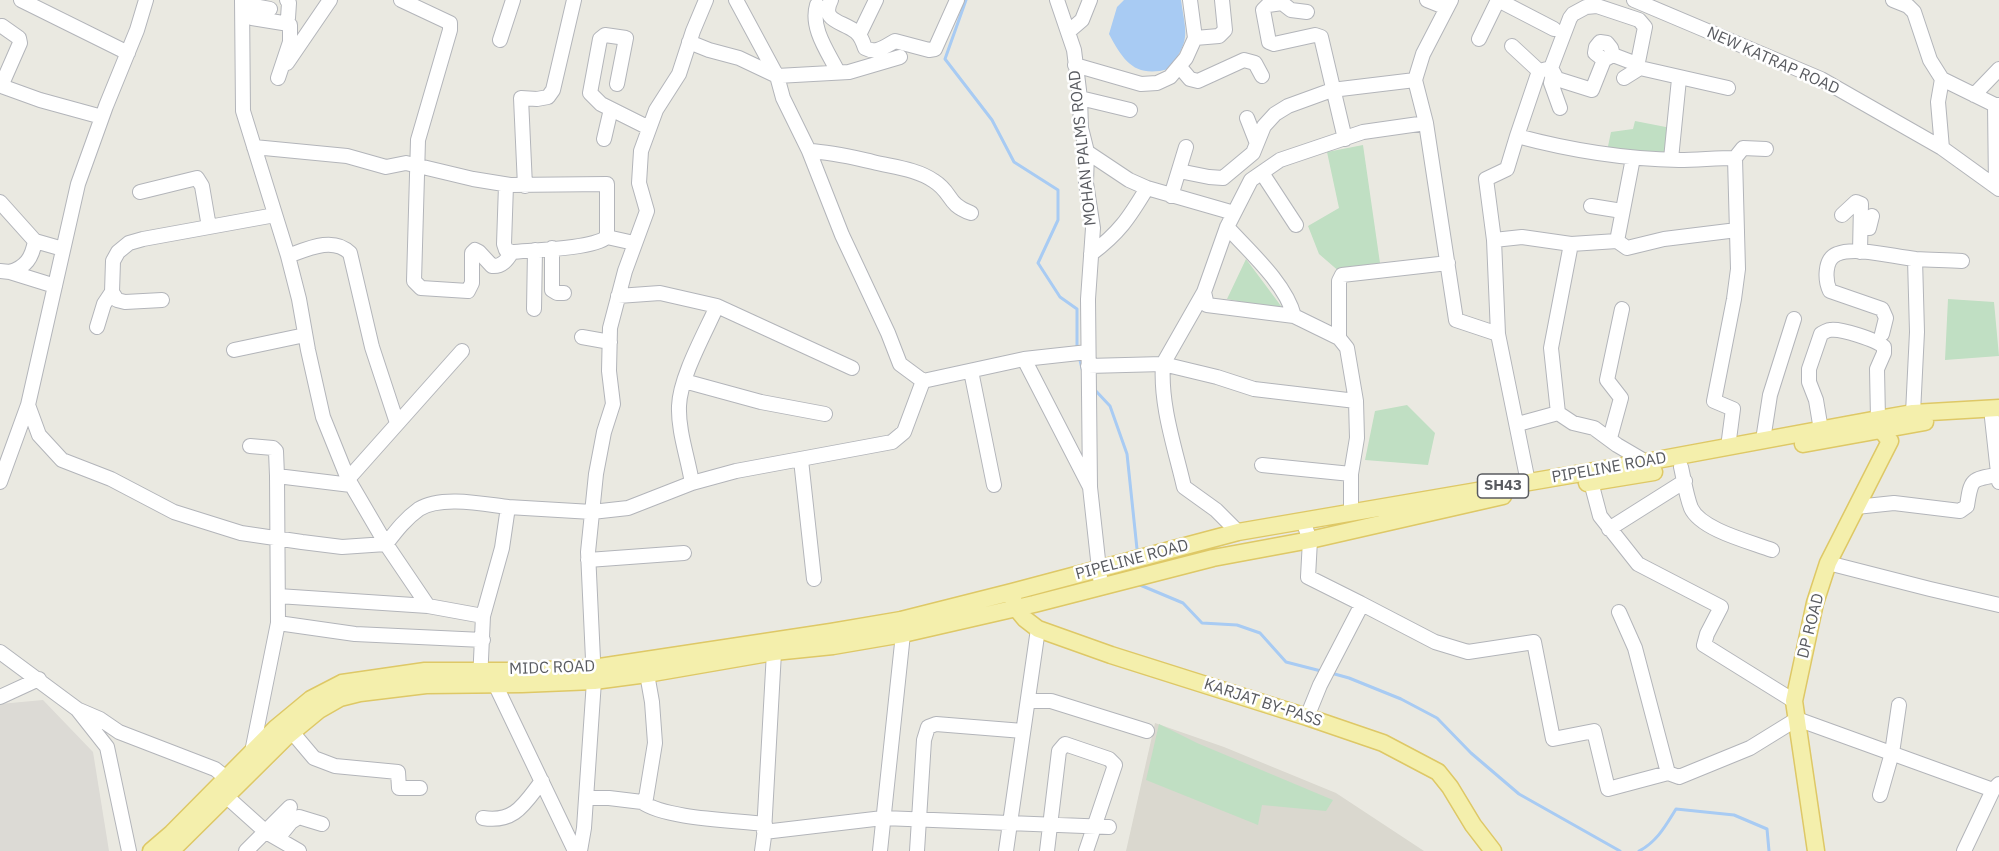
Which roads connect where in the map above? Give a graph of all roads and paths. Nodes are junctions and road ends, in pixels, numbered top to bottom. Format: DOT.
graph roads {
  1 [pos="21,0"];
  2 [pos="146,0"];
  3 [pos="287,0"];
  4 [pos="330,0"];
  5 [pos="400,0"];
  6 [pos="513,0"];
  7 [pos="574,0"];
  8 [pos="706,0"];
  9 [pos="736,0"];
  10 [pos="831,0"];
  11 [pos="876,0"];
  12 [pos="957,0"];
  13 [pos="1057,0"];
  14 [pos="1090,0"];
  15 [pos="1190,0"];
  16 [pos="1222,0"];
  17 [pos="1427,0"];
  18 [pos="1498,0"];
  19 [pos="1634,0"];
  20 [pos="1893,0"];
  21 [pos="1910,3"];
  22 [pos="1449,4"];
  23 [pos="817,5"];
  24 [pos="428,6"];
  25 [pos="246,9"];
  26 [pos="1308,12"];
  27 [pos="276,14"];
  28 [pos="315,22"];
  29 [pos="2,26"];
  30 [pos="1554,29"];
  31 [pos="1068,32"];
  32 [pos="859,35"];
  33 [pos="1195,38"];
  34 [pos="500,39"];
  35 [pos="1479,39"];
  36 [pos="689,42"];
  37 [pos="1512,46"];
  38 [pos="128,53"];
  39 [pos="900,57"];
  40 [pos="1075,65"];
  41 [pos="1179,66"];
  42 [pos="1999,69"];
  43 [pos="1547,71"];
  44 [pos="838,72"];
  45 [pos="777,76"];
  46 [pos="1262,76"];
  47 [pos="1624,78"];
  48 [pos="1679,79"];
  49 [pos="1942,79"];
  50 [pos="1415,80"];
  51 [pos="617,84"];
  52 [pos="1728,88"];
  53 [pos="1332,90"];
  54 [pos="1974,95"];
  55 [pos="1080,98"];
  56 [pos="1997,105"];
  57 [pos="1560,108"];
  58 [pos="611,109"];
  59 [pos="1130,110"];
  60 [pos="102,117"];
  61 [pos="1247,118"];
  62 [pos="1426,123"];
  63 [pos="649,128"];
  64 [pos="1517,136"];
  65 [pos="604,139"];
  66 [pos="1345,139"];
  67 [pos="1256,141"];
  68 [pos="254,147"];
  69 [pos="1186,147"];
  70 [pos="1942,148"];
  71 [pos="1766,149"];
  72 [pos="809,151"];
  73 [pos="1087,152"];
  74 [pos="1633,158"];
  75 [pos="1735,158"];
  76 [pos="1671,159"];
  77 [pos="417,165"];
  78 [pos="1179,171"];
  79 [pos="1262,173"];
  80 [pos="506,185"];
  81 [pos="525,186"];
  82 [pos="1147,188"];
  83 [pos="1998,188"];
  84 [pos="140,192"];
  85 [pos="1171,196"];
  86 [pos="0,202"];
  87 [pos="1591,206"];
  88 [pos="1622,211"];
  89 [pos="971,213"];
  90 [pos="1234,213"];
  91 [pos="275,214"];
  92 [pos="1842,215"];
  93 [pos="1872,216"];
  94 [pos="1296,225"];
  95 [pos="209,227"];
  96 [pos="1227,227"];
  97 [pos="1861,228"];
  98 [pos="1737,230"];
  99 [pos="607,237"];
  100 [pos="1494,240"];
  101 [pos="35,241"];
  102 [pos="1617,241"];
  103 [pos="634,243"];
  104 [pos="1571,244"];
  105 [pos="552,248"];
  106 [pos="63,249"];
  107 [pos="535,250"];
  108 [pos="512,252"];
  109 [pos="1860,252"];
  110 [pos="1091,254"];
  111 [pos="288,256"];
  112 [pos="1915,259"];
  113 [pos="1962,261"];
  114 [pos="1448,263"];
  115 [pos="5,272"];
  116 [pos="55,286"];
  117 [pos="112,292"];
  118 [pos="1204,292"];
  119 [pos="564,293"];
  120 [pos="618,296"];
  121 [pos="162,300"];
  122 [pos="717,306"];
  123 [pos="534,309"];
  124 [pos="1623,309"];
  125 [pos="1294,316"];
  126 [pos="1794,319"];
  127 [pos="97,327"];
  128 [pos="1498,334"];
  129 [pos="1882,334"];
  130 [pos="305,335"];
  131 [pos="582,337"];
  132 [pos="1339,338"];
  133 [pos="610,342"];
  134 [pos="234,350"];
  135 [pos="462,351"];
  136 [pos="1024,359"];
  137 [pos="1083,359"];
  138 [pos="1163,364"];
  139 [pos="852,368"];
  140 [pos="971,371"];
  141 [pos="684,381"];
  142 [pos="923,381"];
  143 [pos="1356,401"];
  144 [pos="28,405"];
  145 [pos="1558,413"];
  146 [pos="1913,413"];
  147 [pos="825,414"];
  148 [pos="1997,415"];
  149 [pos="397,423"];
  150 [pos="1518,424"];
  151 [pos="1888,429"];
  152 [pos="1821,430"];
  153 [pos="1610,438"];
  154 [pos="1763,440"];
  155 [pos="250,446"];
  156 [pos="1728,447"];
  157 [pos="801,460"];
  158 [pos="1646,462"];
  159 [pos="1262,465"];
  160 [pos="1350,474"];
  161 [pos="1683,474"];
  162 [pos="1998,475"];
  163 [pos="277,476"];
  164 [pos="0,482"];
  165 [pos="349,482"];
  166 [pos="1528,482"];
  167 [pos="1591,482"];
  168 [pos="1999,482"];
  169 [pos="692,483"];
  170 [pos="994,485"];
  171 [pos="1090,487"];
  172 [pos="508,507"];
  173 [pos="1856,507"];
  174 [pos="592,512"];
  175 [pos="1352,512"];
  176 [pos="1303,521"];
  177 [pos="1609,529"];
  178 [pos="1238,532"];
  179 [pos="277,538"];
  180 [pos="1310,540"];
  181 [pos="386,544"];
  182 [pos="1772,550"];
  183 [pos="684,553"];
  184 [pos="588,560"];
  185 [pos="1828,562"];
  186 [pos="1099,568"];
  187 [pos="814,579"];
  188 [pos="1102,586"];
  189 [pos="278,596"];
  190 [pos="1013,600"];
  191 [pos="1360,603"];
  192 [pos="1999,605"];
  193 [pos="428,606"];
  194 [pos="1619,612"];
  195 [pos="483,616"];
  196 [pos="278,624"];
  197 [pos="1038,629"];
  198 [pos="903,634"];
  199 [pos="483,640"];
  200 [pos="0,652"];
  201 [pos="774,652"];
  202 [pos="594,674"];
  203 [pos="647,674"];
  204 [pos="39,679"];
  205 [pos="485,679"];
  206 [pos="0,697"];
  207 [pos="1028,701"];
  208 [pos="1794,701"];
  209 [pos="1899,705"];
  210 [pos="77,709"];
  211 [pos="1307,717"];
  212 [pos="1797,719"];
  213 [pos="1023,731"];
  214 [pos="1147,731"];
  215 [pos="292,732"];
  216 [pos="252,752"];
  217 [pos="1892,753"];
  218 [pos="1668,773"];
  219 [pos="542,781"];
  220 [pos="231,787"];
  221 [pos="1996,787"];
  222 [pos="420,788"];
  223 [pos="1880,795"];
  224 [pos="586,798"];
  225 [pos="642,802"];
  226 [pos="290,807"];
  227 [pos="483,818"];
  228 [pos="883,818"];
  229 [pos="920,819"];
  230 [pos="1010,822"];
  231 [pos="322,824"];
  232 [pos="1049,824"];
  233 [pos="1093,826"];
  234 [pos="765,827"];
  235 [pos="1109,827"];
  236 [pos="272,835"];
  237 [pos="178,844"];
  238 [pos="297,850"];
  239 [pos="129,851"];
  240 [pos="151,851"];
  241 [pos="246,851"];
  242 [pos="578,851"];
  243 [pos="762,851"];
  244 [pos="880,851"];
  245 [pos="917,851"];
  246 [pos="1006,851"];
  247 [pos="1047,851"];
  248 [pos="1086,851"];
  249 [pos="1492,851"];
  250 [pos="1816,851"];
  251 [pos="1964,851"];
  1 -- 38 [label="street"];
  2 -- 38 [label="street"];
  3 -- 27 [label="street"];
  4 -- 28 [label="street"];
  5 -- 24 [label="street"];
  6 -- 34 [label="street"];
  7 -- 81 [label="street"];
  8 -- 36 [label="street"];
  9 -- 45 [label="street"];
  10 -- 32 [label="street"];
  11 -- 32 [label="street"];
  12 -- 32 [label="street"];
  13 -- 31 [label="street, MOHAN PALMS ROAD"];
  14 -- 31 [label="street"];
  15 -- 33 [label="street"];
  16 -- 33 [label="street"];
  17 -- 22 [label="street"];
  18 -- 30 [label="street"];
  18 -- 35 [label="street"];
  19 -- 70 [label="street, NEW KATRAP ROAD"];
  20 -- 21 [label="street"];
  21 -- 49 [label="street"];
  22 -- 50 [label="street"];
  23 -- 44 [label="street"];
  24 -- 77 [label="street"];
  25 -- 27 [label="street"];
  25 -- 68 [label="street"];
  26 -- 53 [label="street"];
  27 -- 28 [label="street"];
  27 -- 28 [label="street"];
  29 -- 60 [label="street"];
  31 -- 40 [label="street, MOHAN PALMS ROAD"];
  33 -- 41 [label="street"];
  36 -- 45 [label="street"];
  36 -- 63 [label="street"];
  37 -- 43 [label="street"];
  38 -- 60 [label="street"];
  39 -- 44 [label="street"];
  40 -- 41 [label="street"];
  40 -- 55 [label="street, MOHAN PALMS ROAD"];
  41 -- 46 [label="street"];
  42 -- 54 [label="street"];
  43 -- 43 [label="street"];
  43 -- 57 [label="street"];
  43 -- 64 [label="street"];
  44 -- 45 [label="street"];
  45 -- 72 [label="street"];
  47 -- 48 [label="street"];
  48 -- 52 [label="street"];
  48 -- 76 [label="street"];
  49 -- 54 [label="street"];
  49 -- 70 [label="street"];
  50 -- 53 [label="street"];
  50 -- 62 [label="street"];
  51 -- 58 [label="street"];
  53 -- 66 [label="street"];
  53 -- 67 [label="street"];
  54 -- 56 [label="street"];
  55 -- 59 [label="street"];
  55 -- 73 [label="street, MOHAN PALMS ROAD"];
  56 -- 83 [label="street"];
  58 -- 63 [label="street"];
  58 -- 65 [label="street"];
  60 -- 106 [label="street"];
  61 -- 67 [label="street"];
  62 -- 66 [label="street"];
  62 -- 114 [label="street"];
  63 -- 103 [label="street"];
  64 -- 74 [label="street"];
  64 -- 100 [label="street"];
  66 -- 79 [label="street"];
  67 -- 78 [label="street"];
  68 -- 77 [label="street"];
  68 -- 91 [label="street"];
  69 -- 78 [label="street"];
  70 -- 83 [label="street, NEW KATRAP ROAD"];
  71 -- 75 [label="street"];
  72 -- 89 [label="street"];
  72 -- 142 [label="street"];
  73 -- 82 [label="street"];
  73 -- 110 [label="street, MOHAN PALMS ROAD"];
  74 -- 76 [label="street"];
  74 -- 88 [label="street"];
  75 -- 76 [label="street"];
  75 -- 98 [label="street"];
  77 -- 80 [label="street"];
  77 -- 108 [label="street"];
  78 -- 85 [label="street"];
  79 -- 90 [label="street"];
  79 -- 94 [label="street"];
  80 -- 81 [label="street"];
  80 -- 108 [label="street"];
  81 -- 99 [label="street"];
  82 -- 85 [label="street"];
  82 -- 110 [label="street"];
  84 -- 95 [label="street"];
  85 -- 90 [label="street"];
  86 -- 101 [label="street"];
  87 -- 88 [label="street"];
  88 -- 102 [label="street"];
  90 -- 96 [label="street"];
  91 -- 95 [label="street"];
  91 -- 111 [label="street"];
  92 -- 97 [label="street"];
  93 -- 97 [label="street"];
  95 -- 117 [label="street"];
  96 -- 118 [label="street"];
  96 -- 125 [label="street"];
  97 -- 109 [label="street"];
  98 -- 102 [label="street"];
  98 -- 156 [label="street"];
  99 -- 103 [label="street"];
  99 -- 105 [label="street"];
  100 -- 104 [label="street"];
  100 -- 128 [label="street"];
  101 -- 106 [label="street"];
  101 -- 115 [label="street"];
  102 -- 104 [label="street"];
  103 -- 120 [label="street"];
  104 -- 145 [label="street"];
  105 -- 107 [label="street"];
  105 -- 119 [label="street"];
  106 -- 116 [label="street"];
  107 -- 108 [label="street"];
  107 -- 123 [label="street"];
  109 -- 112 [label="street"];
  109 -- 129 [label="street"];
  110 -- 137 [label="street, MOHAN PALMS ROAD"];
  111 -- 130 [label="street"];
  111 -- 149 [label="street"];
  112 -- 113 [label="street"];
  112 -- 146 [label="street"];
  114 -- 128 [label="street"];
  114 -- 132 [label="street"];
  115 -- 116 [label="street"];
  116 -- 144 [label="street"];
  117 -- 121 [label="street"];
  117 -- 127 [label="street"];
  118 -- 125 [label="street"];
  118 -- 138 [label="street"];
  120 -- 122 [label="street"];
  120 -- 133 [label="street"];
  122 -- 139 [label="street"];
  122 -- 141 [label="street"];
  124 -- 153 [label="street"];
  125 -- 132 [label="street"];
  126 -- 154 [label="street"];
  128 -- 150 [label="street"];
  130 -- 134 [label="street"];
  130 -- 165 [label="street"];
  131 -- 133 [label="street"];
  132 -- 143 [label="street"];
  133 -- 174 [label="street"];
  135 -- 149 [label="street"];
  136 -- 137 [label="street"];
  136 -- 140 [label="street"];
  136 -- 171 [label="street"];
  137 -- 138 [label="street"];
  137 -- 171 [label="street"];
  138 -- 143 [label="street"];
  138 -- 178 [label="street"];
  140 -- 142 [label="street"];
  140 -- 170 [label="street"];
  141 -- 147 [label="street"];
  141 -- 169 [label="street"];
  142 -- 157 [label="street"];
  143 -- 160 [label="street"];
  144 -- 164 [label="street"];
  144 -- 179 [label="street"];
  145 -- 150 [label="street"];
  145 -- 153 [label="street"];
  146 -- 148 [label="main road, PIPELINE ROAD / SH43"];
  146 -- 151 [label="main road, PIPELINE ROAD / SH43"];
  146 -- 151 [label="main road, DP ROAD"];
  148 -- 151 [label="main road, PIPELINE ROAD / SH43"];
  148 -- 162 [label="street"];
  149 -- 165 [label="street"];
  150 -- 166 [label="street"];
  151 -- 152 [label="main road, PIPELINE ROAD / SH43"];
  151 -- 152 [label="street"];
  151 -- 161 [label="main road, PIPELINE ROAD / SH43"];
  151 -- 173 [label="main road, DP ROAD"];
  152 -- 154 [label="main road, PIPELINE ROAD / SH43"];
  153 -- 158 [label="street"];
  154 -- 156 [label="main road, PIPELINE ROAD / SH43"];
  155 -- 163 [label="street"];
  156 -- 158 [label="main road, PIPELINE ROAD / SH43"];
  157 -- 169 [label="street"];
  157 -- 187 [label="street"];
  158 -- 166 [label="main road, PIPELINE ROAD / SH43"];
  159 -- 160 [label="street"];
  160 -- 175 [label="street"];
  161 -- 167 [label="main road, PIPELINE ROAD / SH43"];
  161 -- 177 [label="street"];
  161 -- 182 [label="street"];
  162 -- 168 [label="street"];
  162 -- 173 [label="street"];
  163 -- 165 [label="street"];
  163 -- 179 [label="street"];
  165 -- 181 [label="street"];
  166 -- 175 [label="main road, PIPELINE ROAD / SH43"];
  167 -- 177 [label="street"];
  167 -- 180 [label="main road, PIPELINE ROAD / SH43"];
  169 -- 174 [label="street"];
  171 -- 186 [label="street"];
  172 -- 174 [label="street"];
  172 -- 181 [label="street"];
  172 -- 195 [label="street"];
  173 -- 185 [label="main road, DP ROAD"];
  174 -- 184 [label="street"];
  175 -- 176 [label="main road, PIPELINE ROAD / SH43"];
  176 -- 178 [label="main road, PIPELINE ROAD / SH43"];
  176 -- 180 [label="street"];
  177 -- 208 [label="street"];
  178 -- 186 [label="main road, PIPELINE ROAD / SH43"];
  179 -- 181 [label="street"];
  179 -- 189 [label="street"];
  180 -- 188 [label="main road, PIPELINE ROAD / SH43"];
  180 -- 191 [label="street"];
  181 -- 193 [label="street"];
  183 -- 184 [label="street"];
  184 -- 202 [label="street"];
  185 -- 192 [label="street"];
  185 -- 208 [label="main road, DP ROAD"];
  186 -- 188 [label="street"];
  186 -- 190 [label="main road, PIPELINE ROAD / SH43"];
  188 -- 190 [label="main road, PIPELINE ROAD / SH43"];
  189 -- 193 [label="street"];
  189 -- 196 [label="street"];
  190 -- 197 [label="main road, KARJAT BY-PASS"];
  190 -- 198 [label="main road, MIDC ROAD"];
  190 -- 202 [label="main road, MIDC ROAD"];
  191 -- 211 [label="street"];
  191 -- 218 [label="street"];
  193 -- 195 [label="street"];
  194 -- 218 [label="street"];
  195 -- 199 [label="street"];
  196 -- 199 [label="street"];
  196 -- 216 [label="street"];
  197 -- 207 [label="street"];
  197 -- 211 [label="main road, KARJAT BY-PASS"];
  198 -- 201 [label="main road, MIDC ROAD"];
  198 -- 228 [label="street"];
  199 -- 205 [label="street"];
  200 -- 204 [label="street"];
  201 -- 203 [label="main road, MIDC ROAD"];
  201 -- 234 [label="street"];
  202 -- 203 [label="main road, MIDC ROAD"];
  202 -- 205 [label="main road, MIDC ROAD"];
  202 -- 224 [label="street"];
  203 -- 225 [label="street"];
  204 -- 206 [label="street"];
  204 -- 210 [label="street"];
  205 -- 215 [label="main road, MIDC ROAD"];
  205 -- 216 [label="main road, MIDC ROAD"];
  205 -- 219 [label="street"];
  207 -- 213 [label="street"];
  207 -- 214 [label="street"];
  208 -- 212 [label="main road, DP ROAD"];
  209 -- 217 [label="street"];
  210 -- 220 [label="street"];
  210 -- 239 [label="street"];
  211 -- 249 [label="main road, KARJAT BY-PASS"];
  212 -- 217 [label="street"];
  212 -- 218 [label="street"];
  212 -- 250 [label="main road, DP ROAD"];
  213 -- 229 [label="street"];
  213 -- 230 [label="street"];
  215 -- 220 [label="main road, MIDC ROAD"];
  215 -- 222 [label="street"];
  216 -- 220 [label="main road, MIDC ROAD"];
  217 -- 221 [label="street"];
  217 -- 223 [label="street"];
  219 -- 227 [label="street"];
  219 -- 242 [label="street"];
  220 -- 236 [label="street"];
  220 -- 237 [label="main road, MIDC ROAD"];
  221 -- 251 [label="street"];
  224 -- 225 [label="street"];
  224 -- 242 [label="street"];
  225 -- 234 [label="street"];
  226 -- 236 [label="street"];
  228 -- 229 [label="street"];
  228 -- 234 [label="street"];
  228 -- 244 [label="street"];
  229 -- 230 [label="street"];
  229 -- 245 [label="street"];
  230 -- 232 [label="street"];
  230 -- 246 [label="street"];
  231 -- 236 [label="street"];
  232 -- 233 [label="street"];
  232 -- 233 [label="street"];
  232 -- 247 [label="street"];
  233 -- 235 [label="street"];
  233 -- 248 [label="street"];
  234 -- 243 [label="street"];
  236 -- 238 [label="street"];
  236 -- 241 [label="street"];
  237 -- 240 [label="main road, MIDC ROAD"];
}
